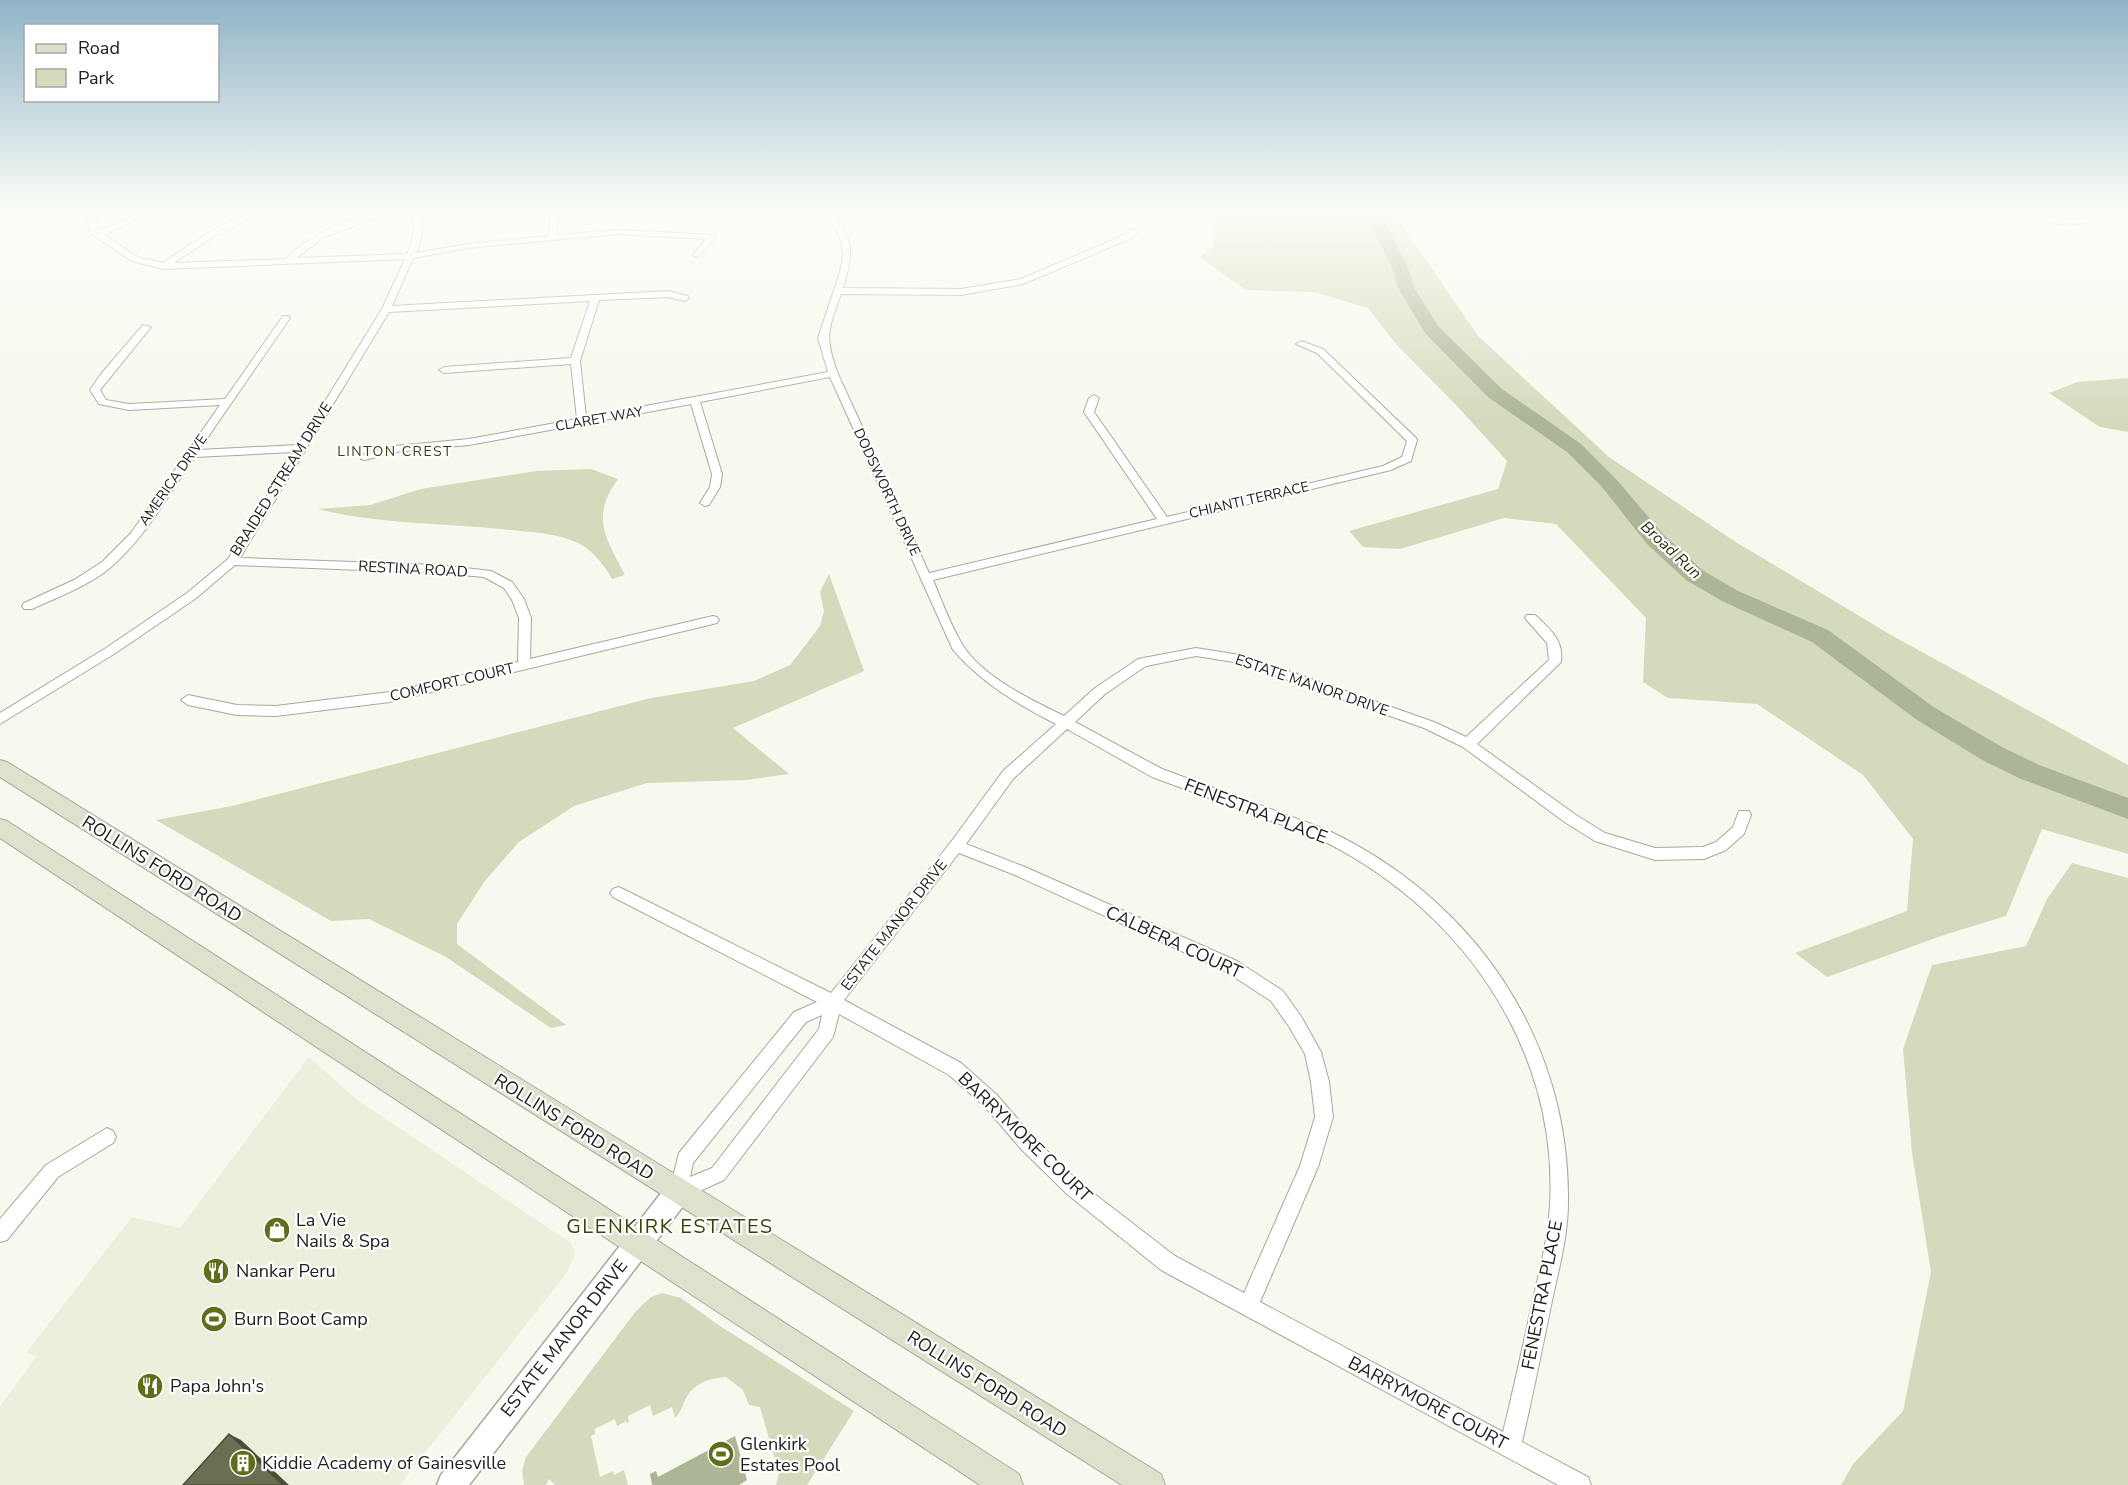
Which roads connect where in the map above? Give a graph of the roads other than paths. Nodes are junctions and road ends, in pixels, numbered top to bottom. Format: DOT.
graph roads {
  1 [pos="399,281"];
  2 [pos="841,281"];
  3 [pos="1016,281"];
  4 [pos="840,291"];
  5 [pos="596,297"];
  6 [pos="685,298"];
  7 [pos="386,309"];
  8 [pos="286,318"];
  9 [pos="146,327"];
  10 [pos="1301,344"];
  11 [pos="575,361"];
  12 [pos="444,370"];
  13 [pos="833,375"];
  14 [pos="1094,398"];
  15 [pos="228,402"];
  16 [pos="695,402"];
  17 [pos="582,422"];
  18 [pos="300,448"];
  19 [pos="192,454"];
  20 [pos="365,457"];
  21 [pos="705,503"];
  22 [pos="1163,520"];
  23 [pos="231,561"];
  24 [pos="926,578"];
  25 [pos="27,606"];
  26 [pos="1531,618"];
  27 [pos="713,620"];
  28 [pos="524,664"];
  29 [pos="188,700"];
  30 [pos="0,719"];
  31 [pos="1067,722"];
  32 [pos="1468,744"];
  33 [pos="0,767"];
  34 [pos="1744,815"];
  35 [pos="0,828"];
  36 [pos="956,846"];
  37 [pos="618,893"];
  38 [pos="833,1002"];
  39 [pos="107,1137"];
  40 [pos="678,1192"];
  41 [pos="0,1233"];
  42 [pos="637,1243"];
  43 [pos="1248,1306"];
  44 [pos="1510,1448"];
  45 [pos="451,1485"];
  46 [pos="1008,1485"];
  47 [pos="1150,1485"];
  48 [pos="1580,1485"];
  1 -- 7 [label="street, BRAIDED STREAM DRIVE"];
  2 -- 4 [label="street, DODSWORTH DRIVE"];
  3 -- 4 [label="street"];
  4 -- 13 [label="street, DODSWORTH DRIVE"];
  5 -- 6 [label="street"];
  5 -- 7 [label="street"];
  5 -- 11 [label="street"];
  7 -- 18 [label="street, BRAIDED STREAM DRIVE"];
  8 -- 15 [label="street, AMERICA DRIVE"];
  9 -- 15 [label="street"];
  10 -- 22 [label="street, CHIANTI TERRACE"];
  11 -- 12 [label="street"];
  11 -- 17 [label="street"];
  13 -- 16 [label="street, CLARET WAY"];
  13 -- 24 [label="street, DODSWORTH DRIVE"];
  14 -- 22 [label="street"];
  15 -- 19 [label="street, AMERICA DRIVE"];
  16 -- 17 [label="street, CLARET WAY"];
  16 -- 21 [label="street"];
  17 -- 20 [label="street, CLARET WAY"];
  18 -- 19 [label="street"];
  18 -- 23 [label="street, BRAIDED STREAM DRIVE"];
  19 -- 25 [label="street, AMERICA DRIVE"];
  22 -- 24 [label="street, CHIANTI TERRACE"];
  23 -- 28 [label="street, RESTINA ROAD"];
  23 -- 30 [label="street, BRAIDED STREAM DRIVE"];
  24 -- 31 [label="street, DODSWORTH DRIVE"];
  26 -- 32 [label="street"];
  27 -- 28 [label="street, COMFORT COURT"];
  28 -- 29 [label="street, COMFORT COURT"];
  31 -- 32 [label="street, ESTATE MANOR DRIVE"];
  31 -- 36 [label="street, ESTATE MANOR DRIVE"];
  31 -- 44 [label="street, FENESTRA PLACE"];
  32 -- 34 [label="street, ESTATE MANOR DRIVE"];
  33 -- 40 [label="main road, ROLLINS FORD ROAD"];
  35 -- 42 [label="main road"];
  36 -- 38 [label="street, ESTATE MANOR DRIVE"];
  36 -- 43 [label="street, CALBERA COURT"];
  37 -- 38 [label="street, BARRYMORE COURT"];
  38 -- 40 [label="street, ESTATE MANOR DRIVE"];
  38 -- 40 [label="street, ESTATE MANOR DRIVE"];
  38 -- 43 [label="street, BARRYMORE COURT"];
  39 -- 41 [label="street"];
  40 -- 42 [label="street, ESTATE MANOR DRIVE"];
  40 -- 47 [label="main road, ROLLINS FORD ROAD"];
  42 -- 45 [label="street, ESTATE MANOR DRIVE"];
  42 -- 46 [label="main road"];
  43 -- 44 [label="street, BARRYMORE COURT"];
  44 -- 48 [label="street, BARRYMORE COURT"];
}
